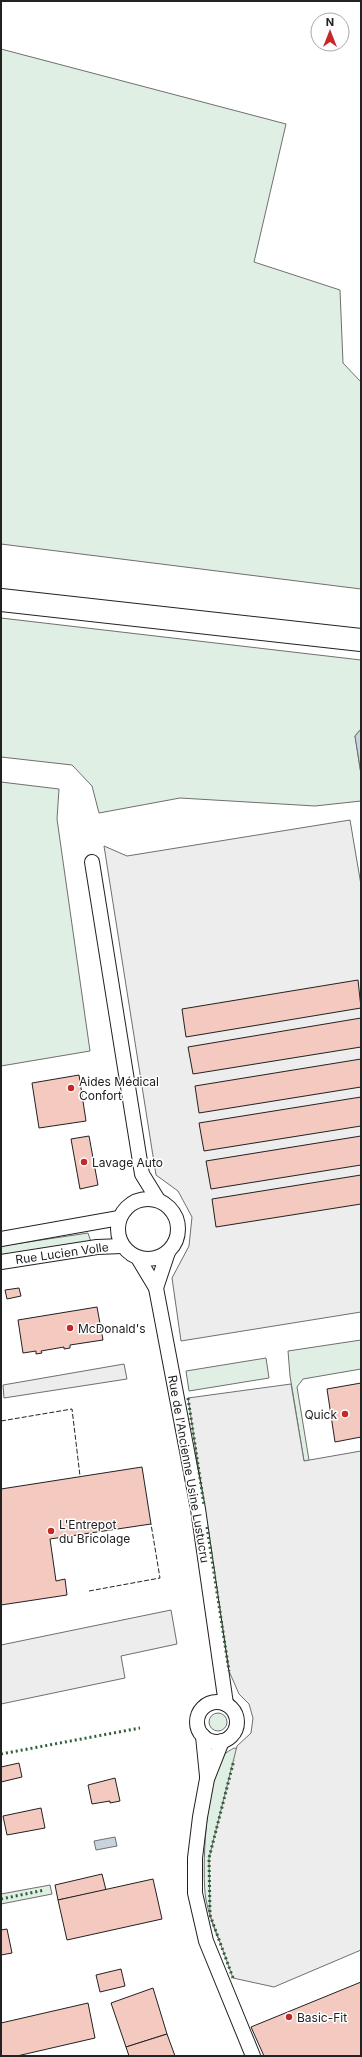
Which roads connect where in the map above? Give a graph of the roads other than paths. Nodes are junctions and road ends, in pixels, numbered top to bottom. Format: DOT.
graph roads {
  1 [pos="1,600"];
  2 [pos="361,640"];
  3 [pos="92,862"];
  4 [pos="142,1174"];
  5 [pos="158,1200"];
  6 [pos="130,1203"];
  7 [pos="119,1218"];
  8 [pos="1,1239"];
  9 [pos="122,1246"];
  10 [pos="168,1252"];
  11 [pos="138,1258"];
  12 [pos="1,1262"];
  13 [pos="156,1288"];
  14 [pos="220,1703"];
  15 [pos="203,1736"];
  16 [pos="222,1741"];
  17 [pos="207,1779"];
  18 [pos="253,2056"];
  1 -- 2 [label="main road"];
  3 -- 4 [label="street"];
  4 -- 5 [label="street"];
  4 -- 6 [label="street"];
  5 -- 6 [label="street"];
  5 -- 10 [label="street"];
  6 -- 7 [label="street"];
  7 -- 8 [label="street"];
  7 -- 9 [label="street"];
  9 -- 11 [label="street"];
  9 -- 12 [label="street, Rue Lucien Volle"];
  10 -- 11 [label="street"];
  10 -- 13 [label="street, Rue de l'Ancienne Usine Lustucru"];
  11 -- 13 [label="street, Rue de l'Ancienne Usine Lustucru"];
  13 -- 14 [label="street, Rue de l'Ancienne Usine Lustucru"];
  14 -- 15 [label="street, Rue de l'Ancienne Usine Lustucru"];
  14 -- 16 [label="street, Rue de l'Ancienne Usine Lustucru"];
  15 -- 16 [label="street"];
  15 -- 17 [label="street, Rue de l'Ancienne Usine Lustucru"];
  16 -- 17 [label="street, Rue de l'Ancienne Usine Lustucru"];
  17 -- 18 [label="street, Rue de l'Ancienne Usine Lustucru"];
}
